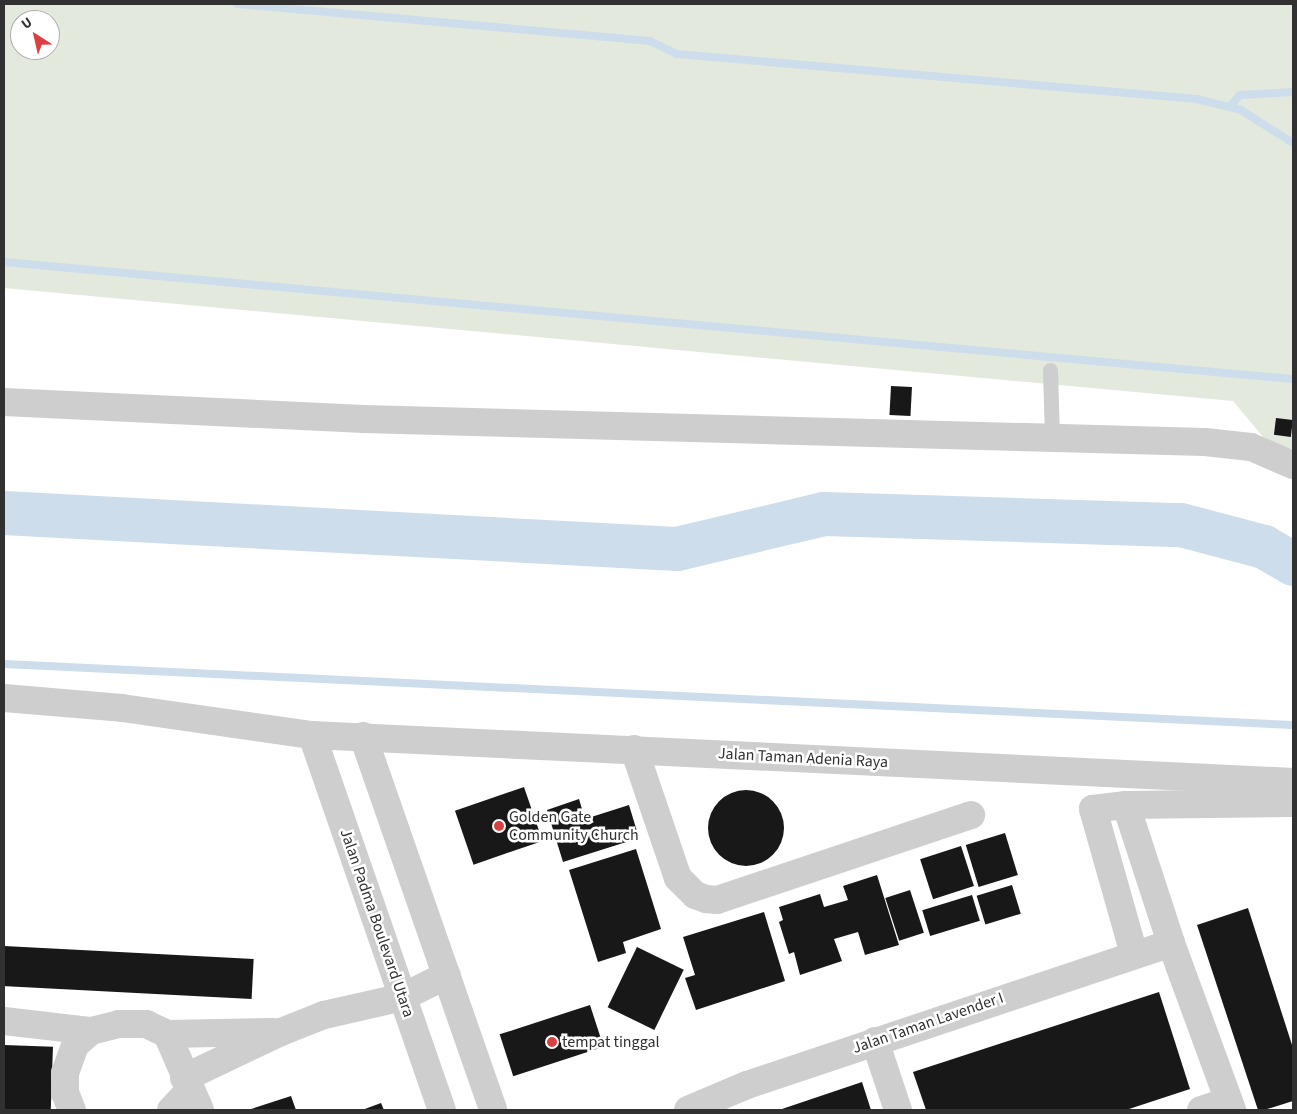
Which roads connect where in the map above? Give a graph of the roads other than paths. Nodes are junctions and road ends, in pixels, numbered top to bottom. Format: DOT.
graph roads {
  1 [pos="1050,370"];
  2 [pos="4,402"];
  3 [pos="1052,437"];
  4 [pos="1293,465"];
  5 [pos="4,698"];
  6 [pos="312,735"];
  7 [pos="363,736"];
  8 [pos="634,749"];
  9 [pos="1293,782"];
  10 [pos="1293,803"];
  11 [pos="1126,805"];
  12 [pos="971,815"];
  13 [pos="1171,943"];
  14 [pos="1134,954"];
  15 [pos="447,975"];
  16 [pos="403,997"];
  17 [pos="4,1021"];
  18 [pos="91,1031"];
  19 [pos="281,1032"];
  20 [pos="167,1034"];
  21 [pos="875,1041"];
  22 [pos="186,1097"];
  23 [pos="717,1104"];
  24 [pos="1230,1106"];
  25 [pos="72,1110"];
  26 [pos="442,1110"];
  27 [pos="493,1110"];
  28 [pos="688,1110"];
  29 [pos="898,1110"];
  30 [pos="1202,1110"];
  1 -- 3 [label="lane"];
  2 -- 3 [label="street"];
  3 -- 4 [label="street"];
  5 -- 6 [label="street, Jalan Taman Adenia Raya"];
  6 -- 7 [label="street, Jalan Taman Adenia Raya"];
  6 -- 16 [label="street, Jalan Padma Boulevard Utara"];
  7 -- 8 [label="street, Jalan Taman Adenia Raya"];
  7 -- 15 [label="street"];
  8 -- 9 [label="street, Jalan Taman Adenia Raya"];
  8 -- 12 [label="street"];
  10 -- 11 [label="street"];
  11 -- 13 [label="street"];
  11 -- 14 [label="street"];
  13 -- 14 [label="street, Jalan Taman Lavender I"];
  13 -- 24 [label="street"];
  14 -- 21 [label="street, Jalan Taman Lavender I"];
  15 -- 16 [label="street"];
  15 -- 27 [label="street"];
  16 -- 19 [label="street"];
  16 -- 26 [label="street, Jalan Padma Boulevard Utara"];
  17 -- 18 [label="street"];
  18 -- 20 [label="street"];
  18 -- 25 [label="street"];
  19 -- 20 [label="street"];
  19 -- 22 [label="street"];
  20 -- 22 [label="street"];
  21 -- 23 [label="street, Jalan Taman Lavender I"];
  21 -- 29 [label="street"];
  23 -- 28 [label="street, Jalan Taman Lavender I"];
  24 -- 30 [label="street"];
}
